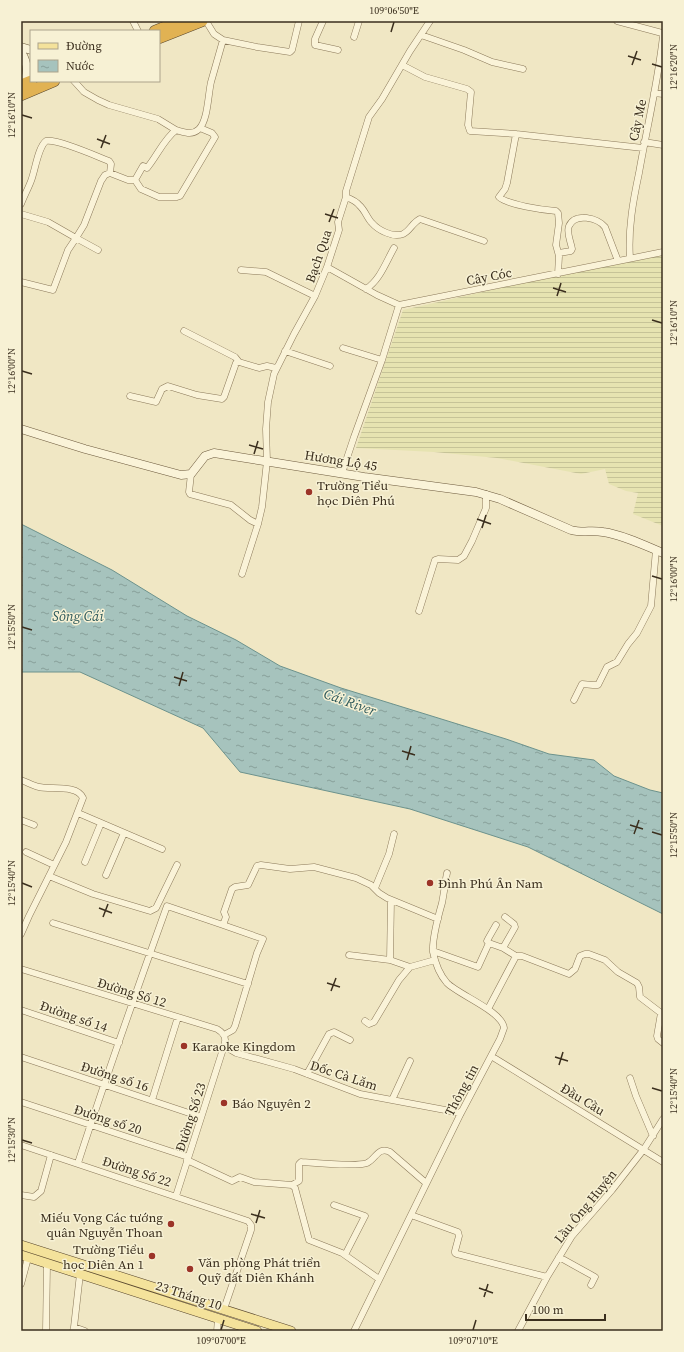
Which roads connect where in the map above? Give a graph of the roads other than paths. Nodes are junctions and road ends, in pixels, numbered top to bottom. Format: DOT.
graph roads {
  1 [pos="133,21"];
  2 [pos="180,21"];
  3 [pos="202,21"];
  4 [pos="206,21"];
  5 [pos="299,21"];
  6 [pos="323,21"];
  7 [pos="359,21"];
  8 [pos="430,21"];
  9 [pos="617,21"];
  10 [pos="161,27"];
  11 [pos="138,30"];
  12 [pos="662,33"];
  13 [pos="421,34"];
  14 [pos="354,37"];
  15 [pos="160,38"];
  16 [pos="223,40"];
  17 [pos="338,50"];
  18 [pos="21,52"];
  19 [pos="402,65"];
  20 [pos="523,69"];
  21 [pos="48,82"];
  22 [pos="75,82"];
  23 [pos="23,86"];
  24 [pos="654,93"];
  25 [pos="663,94"];
  26 [pos="200,128"];
  27 [pos="176,130"];
  28 [pos="516,134"];
  29 [pos="644,145"];
  30 [pos="663,145"];
  31 [pos="110,173"];
  32 [pos="135,180"];
  33 [pos="346,197"];
  34 [pos="21,204"];
  35 [pos="21,214"];
  36 [pos="76,238"];
  37 [pos="484,241"];
  38 [pos="394,248"];
  39 [pos="98,250"];
  40 [pos="663,252"];
  41 [pos="559,253"];
  42 [pos="630,258"];
  43 [pos="618,261"];
  44 [pos="327,267"];
  45 [pos="241,270"];
  46 [pos="558,274"];
  47 [pos="21,282"];
  48 [pos="366,289"];
  49 [pos="315,296"];
  50 [pos="399,305"];
  51 [pos="184,331"];
  52 [pos="343,348"];
  53 [pos="285,350"];
  54 [pos="382,360"];
  55 [pos="239,362"];
  56 [pos="330,366"];
  57 [pos="276,368"];
  58 [pos="130,396"];
  59 [pos="21,429"];
  60 [pos="267,461"];
  61 [pos="342,473"];
  62 [pos="191,474"];
  63 [pos="486,494"];
  64 [pos="258,524"];
  65 [pos="660,551"];
  66 [pos="242,574"];
  67 [pos="419,611"];
  68 [pos="574,700"];
  69 [pos="21,780"];
  70 [pos="78,813"];
  71 [pos="21,820"];
  72 [pos="101,823"];
  73 [pos="34,825"];
  74 [pos="124,833"];
  75 [pos="394,834"];
  76 [pos="162,849"];
  77 [pos="26,852"];
  78 [pos="85,862"];
  79 [pos="54,865"];
  80 [pos="178,865"];
  81 [pos="446,873"];
  82 [pos="106,875"];
  83 [pos="49,876"];
  84 [pos="375,888"];
  85 [pos="391,900"];
  86 [pos="505,917"];
  87 [pos="438,919"];
  88 [pos="53,923"];
  89 [pos="222,925"];
  90 [pos="496,925"];
  91 [pos="21,934"];
  92 [pos="489,942"];
  93 [pos="503,948"];
  94 [pos="433,951"];
  95 [pos="150,954"];
  96 [pos="349,955"];
  97 [pos="516,956"];
  98 [pos="390,960"];
  99 [pos="435,960"];
  100 [pos="410,967"];
  101 [pos="21,969"];
  102 [pos="248,984"];
  103 [pos="132,1004"];
  104 [pos="488,1009"];
  105 [pos="21,1010"];
  106 [pos="178,1017"];
  107 [pos="364,1021"];
  108 [pos="224,1035"];
  109 [pos="350,1040"];
  110 [pos="663,1043"];
  111 [pos="119,1044"];
  112 [pos="224,1046"];
  113 [pos="491,1056"];
  114 [pos="21,1057"];
  115 [pos="410,1061"];
  116 [pos="308,1074"];
  117 [pos="630,1078"];
  118 [pos="103,1084"];
  119 [pos="152,1100"];
  120 [pos="392,1100"];
  121 [pos="21,1102"];
  122 [pos="461,1113"];
  123 [pos="201,1117"];
  124 [pos="663,1119"];
  125 [pos="90,1125"];
  126 [pos="653,1136"];
  127 [pos="21,1145"];
  128 [pos="644,1149"];
  129 [pos="51,1155"];
  130 [pos="188,1159"];
  131 [pos="663,1162"];
  132 [pos="78,1164"];
  133 [pos="426,1183"];
  134 [pos="292,1185"];
  135 [pos="21,1195"];
  136 [pos="176,1196"];
  137 [pos="334,1205"];
  138 [pos="411,1215"];
  139 [pos="21,1245"];
  140 [pos="345,1254"];
  141 [pos="25,1257"];
  142 [pos="559,1257"];
  143 [pos="47,1264"];
  144 [pos="80,1274"];
  145 [pos="547,1277"];
  146 [pos="379,1279"];
  147 [pos="21,1284"];
  148 [pos="591,1285"];
  149 [pos="173,1293"];
  150 [pos="170,1303"];
  151 [pos="224,1309"];
  152 [pos="218,1318"];
  153 [pos="73,1329"];
  154 [pos="46,1331"];
  155 [pos="85,1331"];
  156 [pos="217,1331"];
  157 [pos="257,1331"];
  158 [pos="291,1331"];
  159 [pos="354,1331"];
  160 [pos="518,1331"];
  1 -- 11 [label="street"];
  2 -- 10 [label="highway"];
  3 -- 15 [label="highway"];
  4 -- 16 [label="street"];
  5 -- 16 [label="street"];
  6 -- 17 [label="street"];
  7 -- 14 [label="street"];
  8 -- 13 [label="street, Bạch Qua"];
  9 -- 12 [label="street, Cây Me"];
  12 -- 24 [label="street, Cây Me"];
  13 -- 19 [label="street, Bạch Qua"];
  13 -- 20 [label="street"];
  16 -- 26 [label="street"];
  18 -- 23 [label="street"];
  19 -- 28 [label="street"];
  19 -- 33 [label="street, Bạch Qua"];
  21 -- 23 [label="highway"];
  22 -- 27 [label="street"];
  24 -- 25 [label="street"];
  24 -- 29 [label="street, Cây Me"];
  26 -- 27 [label="street"];
  26 -- 32 [label="street"];
  27 -- 32 [label="street"];
  28 -- 29 [label="street"];
  28 -- 41 [label="street"];
  29 -- 30 [label="street"];
  29 -- 42 [label="street, Cây Me"];
  31 -- 32 [label="street"];
  31 -- 34 [label="street"];
  31 -- 36 [label="street"];
  33 -- 37 [label="street"];
  33 -- 44 [label="street, Bạch Qua"];
  35 -- 36 [label="street"];
  36 -- 39 [label="street"];
  36 -- 47 [label="street"];
  38 -- 48 [label="street"];
  40 -- 42 [label="street, Cây Cóc"];
  41 -- 43 [label="street"];
  41 -- 46 [label="street"];
  42 -- 43 [label="street, Cây Cóc"];
  43 -- 46 [label="street, Cây Cóc"];
  44 -- 48 [label="street"];
  44 -- 49 [label="street, Bạch Qua"];
  45 -- 49 [label="street"];
  46 -- 50 [label="street, Cây Cóc"];
  48 -- 50 [label="street"];
  49 -- 53 [label="street, Bạch Qua"];
  50 -- 54 [label="street"];
  51 -- 55 [label="street"];
  52 -- 54 [label="street"];
  53 -- 56 [label="street"];
  53 -- 57 [label="street, Bạch Qua"];
  54 -- 61 [label="street"];
  55 -- 57 [label="street"];
  55 -- 58 [label="street"];
  57 -- 60 [label="street, Bạch Qua"];
  59 -- 62 [label="street"];
  60 -- 61 [label="street, Hương Lộ 45"];
  60 -- 62 [label="street, Hương Lộ 45"];
  60 -- 64 [label="street, Bạch Qua"];
  61 -- 63 [label="street, Hương Lộ 45"];
  62 -- 64 [label="street"];
  63 -- 65 [label="street, Hương Lộ 45"];
  63 -- 67 [label="street"];
  64 -- 66 [label="street, Bạch Qua"];
  65 -- 68 [label="street"];
  69 -- 70 [label="street"];
  70 -- 72 [label="street"];
  70 -- 79 [label="street"];
  71 -- 73 [label="street"];
  72 -- 74 [label="street"];
  72 -- 78 [label="street"];
  74 -- 76 [label="street"];
  74 -- 82 [label="street"];
  75 -- 84 [label="street"];
  77 -- 79 [label="street"];
  79 -- 83 [label="street"];
  80 -- 83 [label="street"];
  81 -- 87 [label="street, Thông tin"];
  83 -- 91 [label="street"];
  84 -- 85 [label="street"];
  84 -- 89 [label="street"];
  85 -- 87 [label="street"];
  85 -- 98 [label="street"];
  86 -- 93 [label="street"];
  87 -- 94 [label="street, Thông tin"];
  88 -- 95 [label="street"];
  89 -- 95 [label="street"];
  89 -- 102 [label="street"];
  90 -- 92 [label="street"];
  92 -- 93 [label="street"];
  92 -- 94 [label="street"];
  93 -- 97 [label="street"];
  94 -- 99 [label="street, Thông tin"];
  95 -- 102 [label="street"];
  95 -- 103 [label="street"];
  96 -- 98 [label="street"];
  97 -- 104 [label="street"];
  97 -- 110 [label="street"];
  98 -- 100 [label="street"];
  99 -- 100 [label="street"];
  99 -- 104 [label="street, Thông tin"];
  100 -- 107 [label="street"];
  101 -- 103 [label="street, Đường Số 12"];
  102 -- 108 [label="street"];
  103 -- 106 [label="street, Đường Số 12"];
  103 -- 111 [label="street"];
  104 -- 113 [label="street, Thông tin"];
  105 -- 111 [label="street, Đường số 14"];
  106 -- 108 [label="street, Đường Số 12"];
  106 -- 119 [label="street"];
  108 -- 112 [label="street"];
  109 -- 116 [label="street"];
  111 -- 118 [label="street"];
  112 -- 116 [label="street, Dốc Cà Lăm"];
  112 -- 123 [label="street, Đường Số 23"];
  113 -- 122 [label="street, Thông tin"];
  113 -- 128 [label="street, Đầu Cầu"];
  114 -- 118 [label="street, Đường số 16"];
  115 -- 120 [label="street"];
  116 -- 120 [label="street, Dốc Cà Lăm"];
  117 -- 126 [label="street"];
  118 -- 119 [label="street, Đường số 16"];
  118 -- 125 [label="street"];
  119 -- 123 [label="street, Đường số 16"];
  120 -- 122 [label="street, Dốc Cà Lăm"];
  121 -- 125 [label="street, Đường số 20"];
  122 -- 133 [label="street, Thông tin"];
  123 -- 130 [label="street, Đường Số 23"];
  124 -- 126 [label="street, Lầu Ông Huyện"];
  125 -- 130 [label="street, Đường số 20"];
  125 -- 132 [label="street"];
  126 -- 128 [label="street, Lầu Ông Huyện"];
  127 -- 129 [label="street, Đường Số 22"];
  128 -- 131 [label="street, Đầu Cầu"];
  128 -- 142 [label="street, Lầu Ông Huyện"];
  129 -- 132 [label="street, Đường Số 22"];
  129 -- 135 [label="street"];
  130 -- 134 [label="street, Đường số 20"];
  130 -- 136 [label="street, Đường Số 23"];
  132 -- 136 [label="street, Đường Số 22"];
  133 -- 134 [label="street"];
  133 -- 138 [label="street, Thông tin"];
  134 -- 140 [label="street"];
  136 -- 151 [label="street, Đường Số 22"];
  137 -- 140 [label="street"];
  138 -- 145 [label="street"];
  138 -- 146 [label="street, Thông tin"];
  139 -- 149 [label="main road, 23 Tháng 10"];
  140 -- 146 [label="street"];
  141 -- 143 [label="main road, 23 Tháng 10"];
  141 -- 147 [label="street"];
  142 -- 145 [label="street, Lầu Ông Huyện"];
  142 -- 148 [label="street"];
  143 -- 144 [label="main road, 23 Tháng 10"];
  143 -- 154 [label="street"];
  144 -- 150 [label="main road, 23 Tháng 10"];
  144 -- 153 [label="street"];
  145 -- 160 [label="street, Lầu Ông Huyện"];
  146 -- 159 [label="street, Thông tin"];
  149 -- 150 [label="street"];
  149 -- 151 [label="main road, 23 Tháng 10"];
  150 -- 152 [label="main road, 23 Tháng 10"];
  151 -- 158 [label="main road, 23 Tháng 10"];
  152 -- 156 [label="street"];
  152 -- 157 [label="main road, 23 Tháng 10"];
  153 -- 155 [label="street"];
}
